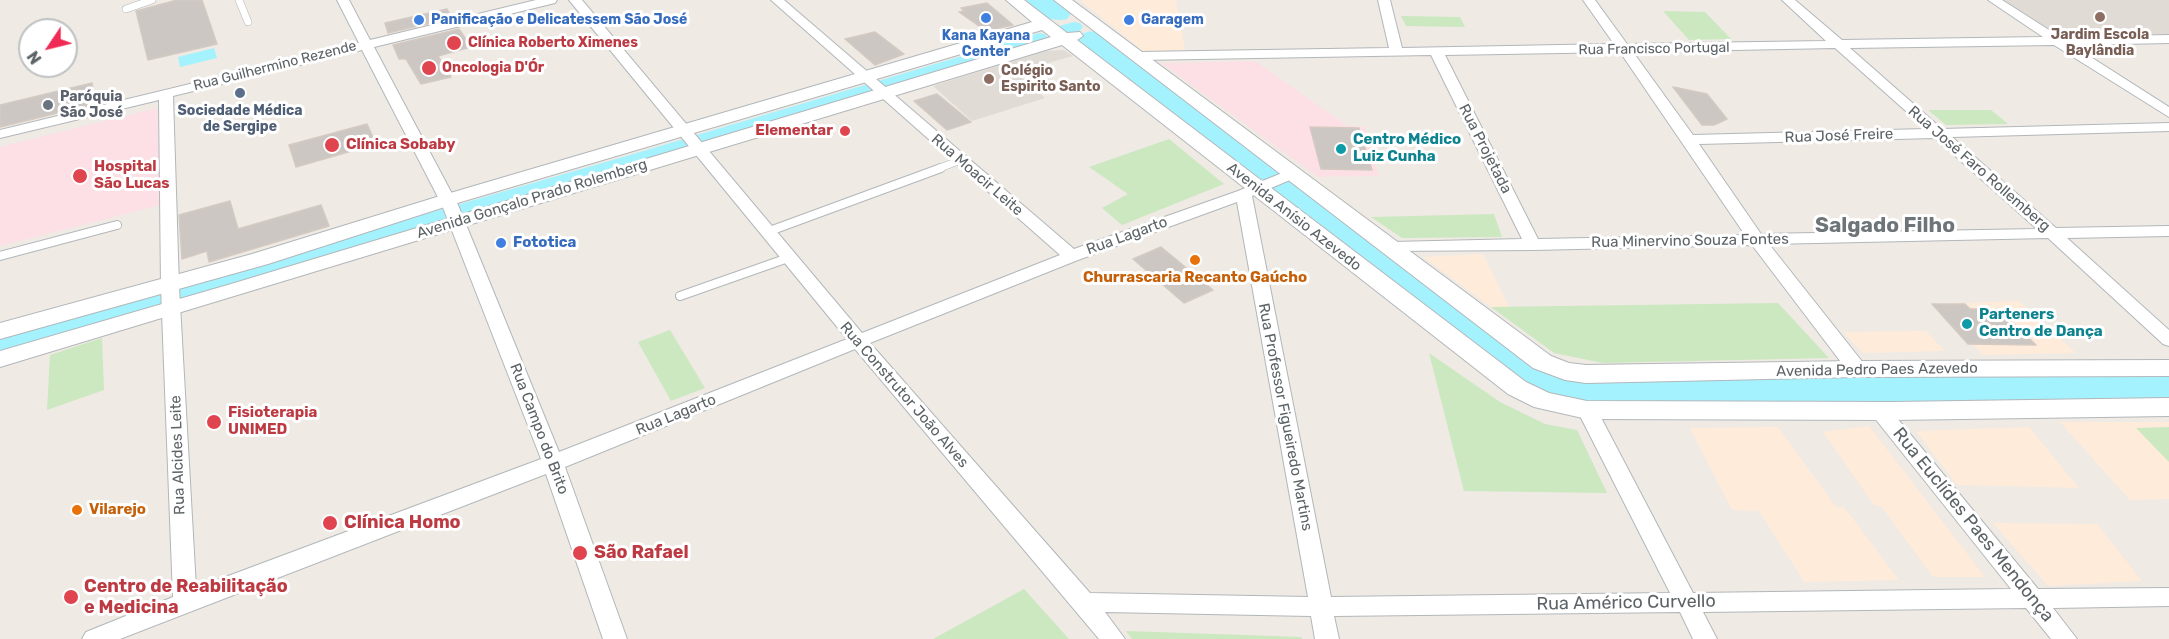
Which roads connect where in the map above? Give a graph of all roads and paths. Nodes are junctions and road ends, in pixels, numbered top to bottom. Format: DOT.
graph roads {
  1 [pos="152,0"];
  2 [pos="239,0"];
  3 [pos="343,0"];
  4 [pos="551,0"];
  5 [pos="575,0"];
  6 [pos="777,0"];
  7 [pos="1014,0"];
  8 [pos="1062,0"];
  9 [pos="1384,0"];
  10 [pos="1589,0"];
  11 [pos="1788,0"];
  12 [pos="1994,0"];
  13 [pos="126,9"];
  14 [pos="249,22"];
  15 [pos="1045,24"];
  16 [pos="1100,29"];
  17 [pos="1065,39"];
  18 [pos="2169,39"];
  19 [pos="2056,41"];
  20 [pos="368,43"];
  21 [pos="1840,45"];
  22 [pos="1625,50"];
  23 [pos="1396,51"];
  24 [pos="1437,53"];
  25 [pos="1139,56"];
  26 [pos="874,86"];
  27 [pos="166,93"];
  28 [pos="2169,112"];
  29 [pos="2169,127"];
  30 [pos="1937,134"];
  31 [pos="0,135"];
  32 [pos="1689,140"];
  33 [pos="691,141"];
  34 [pos="960,160"];
  35 [pos="1268,184"];
  36 [pos="452,211"];
  37 [pos="117,225"];
  38 [pos="2169,231"];
  39 [pos="767,232"];
  40 [pos="2053,234"];
  41 [pos="1756,239"];
  42 [pos="1533,245"];
  43 [pos="1392,247"];
  44 [pos="0,256"];
  45 [pos="1072,256"];
  46 [pos="788,258"];
  47 [pos="171,296"];
  48 [pos="680,296"];
  49 [pos="0,332"];
  50 [pos="2169,340"];
  51 [pos="859,342"];
  52 [pos="0,359"];
  53 [pos="2169,368"];
  54 [pos="1857,369"];
  55 [pos="1586,374"];
  56 [pos="2169,407"];
  57 [pos="1587,410"];
  58 [pos="1880,411"];
  59 [pos="553,463"];
  60 [pos="2169,597"];
  61 [pos="2035,600"];
  62 [pos="184,602"];
  63 [pos="1084,602"];
  64 [pos="1687,602"];
  65 [pos="1321,607"];
  66 [pos="94,639"];
  67 [pos="615,639"];
  68 [pos="1113,639"];
  69 [pos="1327,639"];
  70 [pos="1705,639"];
  71 [pos="2066,639"];
  1 -- 13 [label="lane"];
  2 -- 14 [label="lane"];
  3 -- 20 [label="street, Rua Campo do Brito"];
  4 -- 20 [label="street, Rua Guilhermino Rezende"];
  5 -- 33 [label="street, Rua Construtor João Alves"];
  6 -- 26 [label="street, Rua Moacir Leite"];
  7 -- 15 [label="street, Avenida Anísio Azevedo"];
  8 -- 16 [label="street, Avenida Anísio Azevedo"];
  9 -- 23 [label="street"];
  10 -- 22 [label="street"];
  11 -- 21 [label="street, Rua José Faro Rollemberg"];
  12 -- 19 [label="street"];
  15 -- 17 [label="street, Avenida Anísio Azevedo"];
  15 -- 26 [label="street, Avenida Gonçalo Prado Rolemberg"];
  16 -- 17 [label="street, Avenida Gonçalo Prado Rolemberg"];
  16 -- 25 [label="street, Avenida Anísio Azevedo"];
  17 -- 26 [label="street, Avenida Gonçalo Prado Rolemberg"];
  17 -- 35 [label="street, Avenida Anísio Azevedo"];
  18 -- 19 [label="street, Rua Francisco Portugal"];
  19 -- 21 [label="street, Rua Francisco Portugal"];
  19 -- 28 [label="street"];
  20 -- 27 [label="street, Rua Guilhermino Rezende"];
  20 -- 36 [label="street, Rua Campo do Brito"];
  21 -- 22 [label="street, Rua Francisco Portugal"];
  21 -- 30 [label="street, Rua José Faro Rollemberg"];
  22 -- 24 [label="street, Rua Francisco Portugal"];
  22 -- 32 [label="street"];
  23 -- 24 [label="street, Rua Francisco Portugal"];
  23 -- 25 [label="street, Rua Francisco Portugal"];
  24 -- 42 [label="street, Rua Projetada"];
  25 -- 35 [label="street, Avenida Anísio Azevedo"];
  26 -- 33 [label="street, Avenida Gonçalo Prado Rolemberg"];
  26 -- 34 [label="street, Rua Moacir Leite"];
  27 -- 31 [label="street, Rua Guilhermino Rezende"];
  27 -- 47 [label="street, Rua Alcides Leite"];
  29 -- 30 [label="street, Rua José Freire"];
  30 -- 32 [label="street, Rua José Freire"];
  30 -- 40 [label="street, Rua José Faro Rollemberg"];
  32 -- 41 [label="street"];
  33 -- 36 [label="street, Avenida Gonçalo Prado Rolemberg"];
  33 -- 39 [label="street, Rua Construtor João Alves"];
  34 -- 39 [label="lane"];
  34 -- 45 [label="street, Rua Moacir Leite"];
  35 -- 43 [label="street, Avenida Anísio Azevedo"];
  35 -- 45 [label="street, Rua Lagarto"];
  35 -- 57 [label="street, Avenida Anísio Azevedo"];
  35 -- 65 [label="street, Rua Professor Figueiredo Martins"];
  36 -- 47 [label="street, Avenida Gonçalo Prado Rolemberg"];
  36 -- 59 [label="street, Rua Campo do Brito"];
  37 -- 44 [label="lane"];
  38 -- 40 [label="street, Rua Minervino Souza Fontes"];
  39 -- 46 [label="street, Rua Construtor João Alves"];
  40 -- 41 [label="street, Rua Minervino Souza Fontes"];
  40 -- 50 [label="street, Rua José Faro Rollemberg"];
  41 -- 42 [label="street, Rua Minervino Souza Fontes"];
  41 -- 54 [label="street"];
  42 -- 43 [label="street, Rua Minervino Souza Fontes"];
  43 -- 55 [label="street, Avenida Anísio Azevedo"];
  45 -- 51 [label="street, Rua Lagarto"];
  46 -- 48 [label="lane"];
  46 -- 51 [label="street, Rua Construtor João Alves"];
  47 -- 49 [label="street, Avenida Gonçalo Prado Rolemberg"];
  47 -- 52 [label="street, Avenida Gonçalo Prado Rolemberg"];
  47 -- 62 [label="street, Rua Alcides Leite"];
  51 -- 59 [label="street, Rua Lagarto"];
  51 -- 63 [label="street, Rua Construtor João Alves"];
  53 -- 54 [label="street, Avenida Pedro Paes Azevedo"];
  54 -- 55 [label="street, Avenida Pedro Paes Azevedo"];
  56 -- 58 [label="street"];
  57 -- 58 [label="street"];
  57 -- 64 [label="street"];
  58 -- 61 [label="street, Rua Euclídes Paes Mendonça"];
  59 -- 62 [label="street, Rua Lagarto"];
  59 -- 67 [label="street, Rua Campo do Brito"];
  60 -- 61 [label="street, Rua Américo Curvello"];
  61 -- 64 [label="street, Rua Américo Curvello"];
  61 -- 71 [label="street, Rua Euclídes Paes Mendonça"];
  62 -- 66 [label="street, Rua Lagarto"];
  63 -- 65 [label="street, Rua Américo Curvello"];
  63 -- 68 [label="street, Rua Construtor João Alves"];
  64 -- 65 [label="street, Rua Américo Curvello"];
  64 -- 70 [label="street"];
  65 -- 69 [label="street, Rua Professor Figueiredo Martins"];
}
